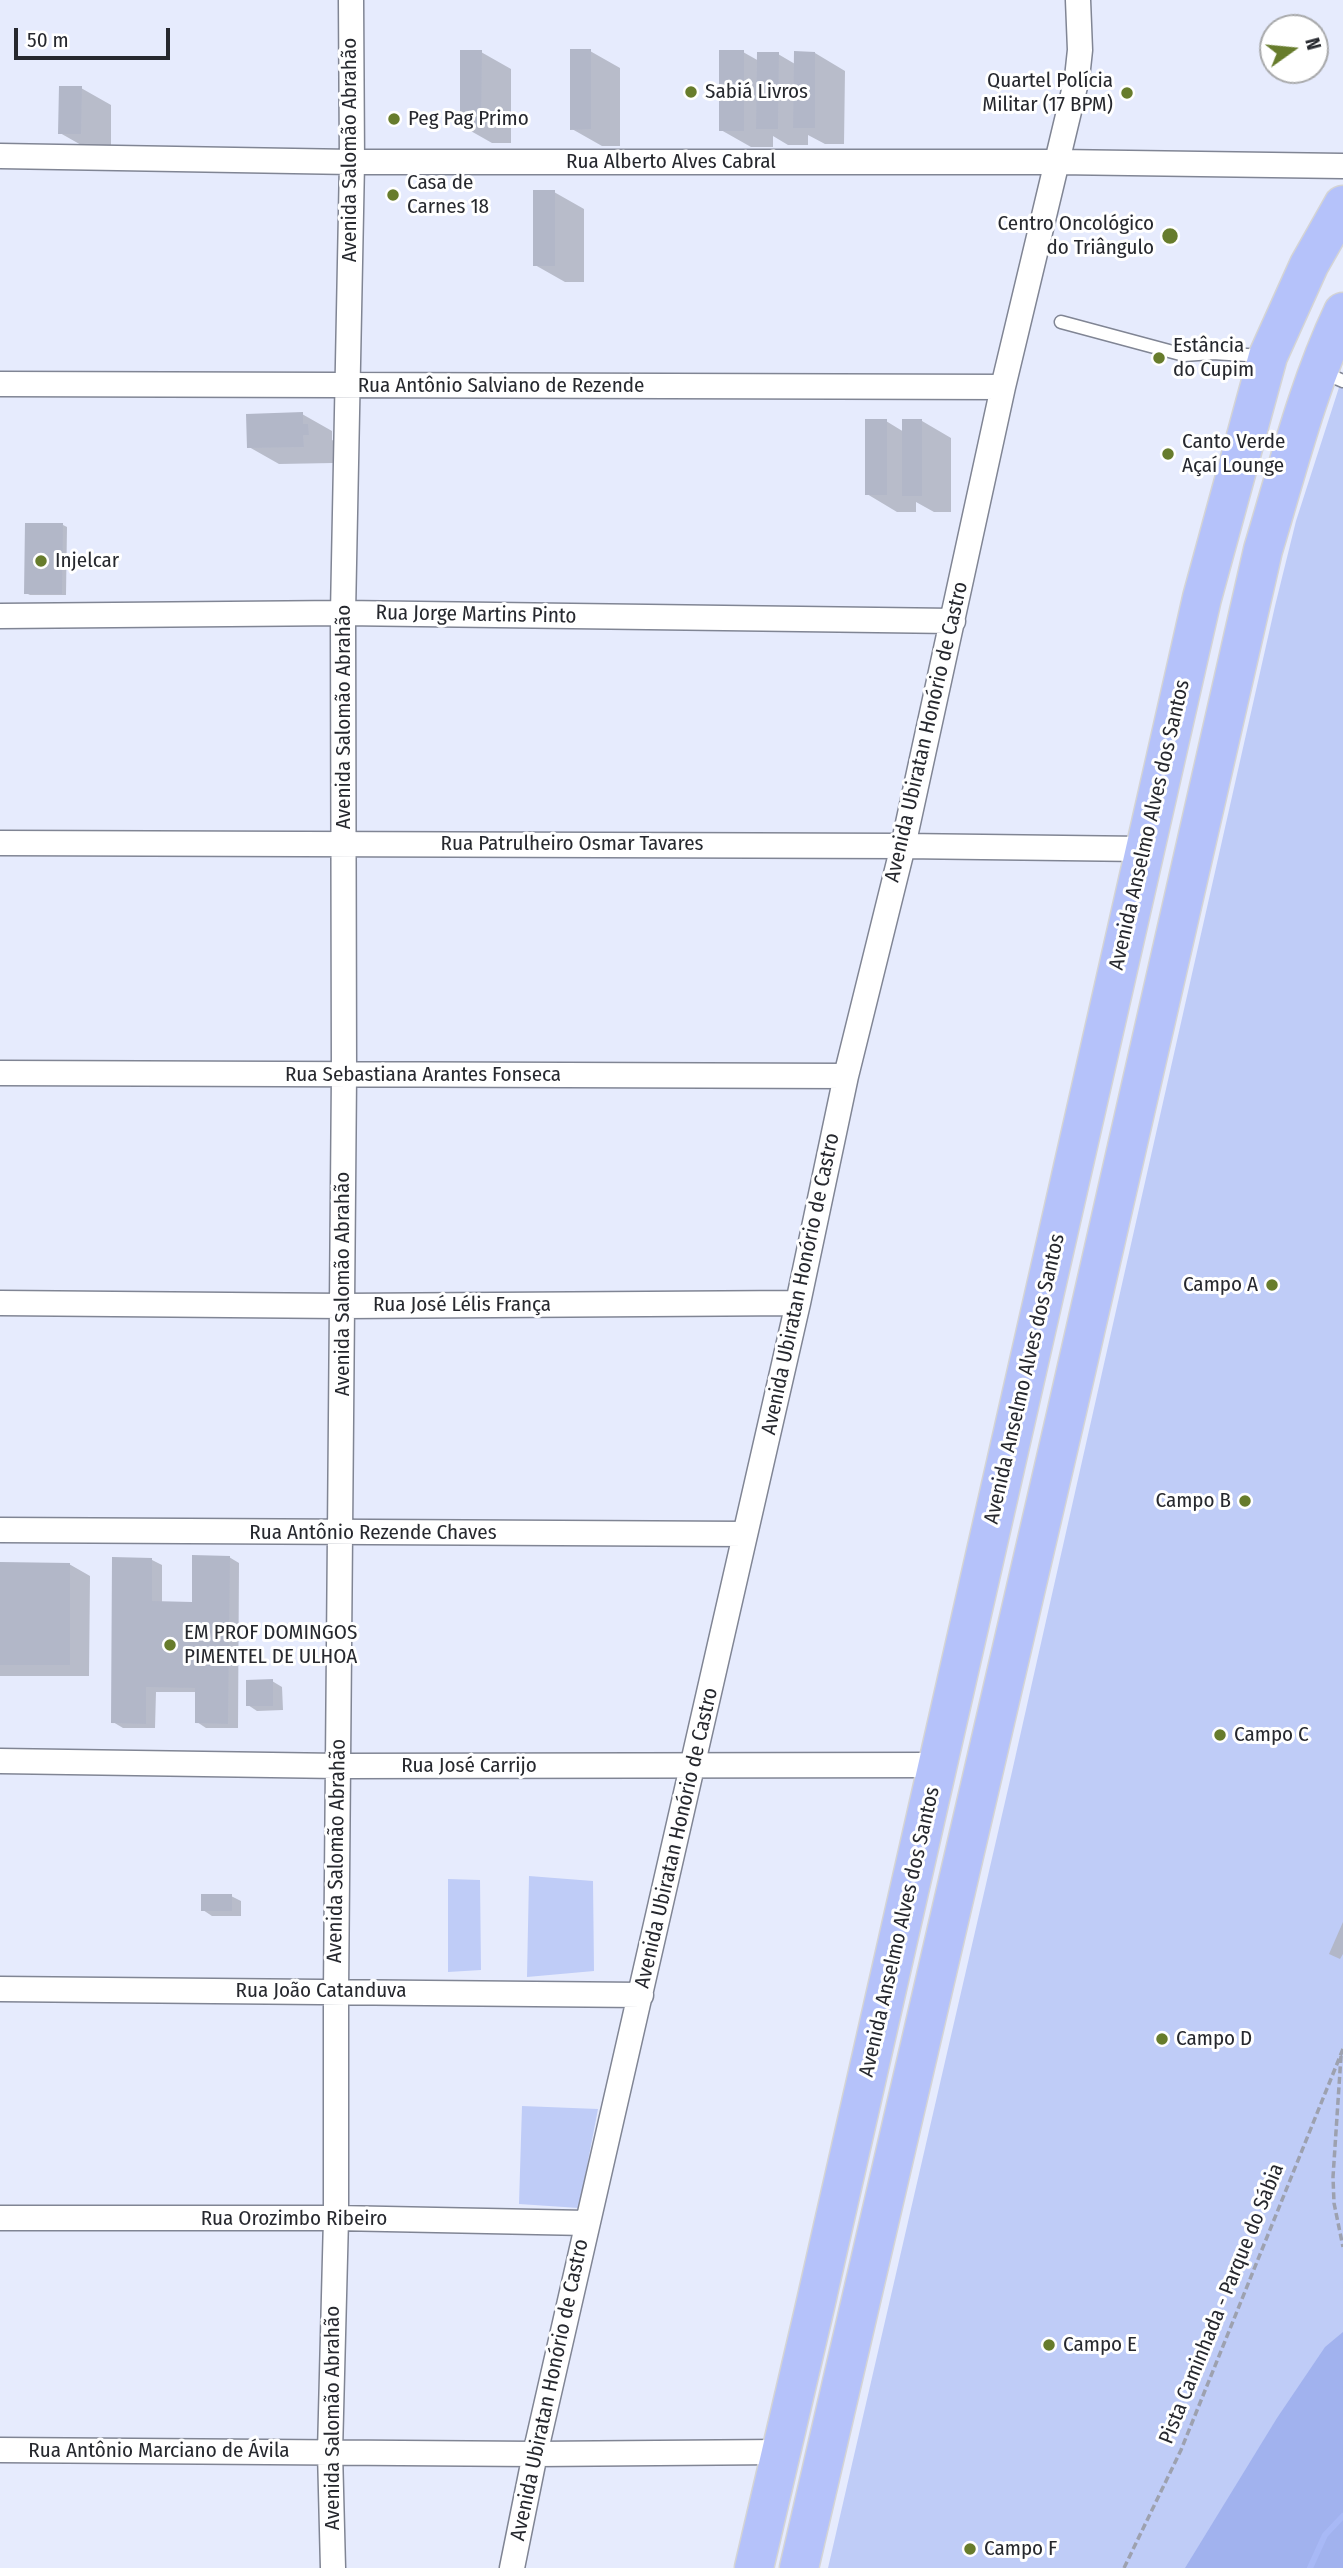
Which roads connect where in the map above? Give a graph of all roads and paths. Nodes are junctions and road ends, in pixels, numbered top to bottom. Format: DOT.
graph roads {
  1 [pos="351,0"];
  2 [pos="1078,0"];
  3 [pos="0,156"];
  4 [pos="352,162"];
  5 [pos="1058,162"];
  6 [pos="1343,166"];
  7 [pos="1343,205"];
  8 [pos="1343,312"];
  9 [pos="1061,322"];
  10 [pos="1268,356"];
  11 [pos="1326,376"];
  12 [pos="0,384"];
  13 [pos="347,385"];
  14 [pos="1003,387"];
  15 [pos="343,613"];
  16 [pos="0,616"];
  17 [pos="953,621"];
  18 [pos="345,843"];
  19 [pos="0,844"];
  20 [pos="903,846"];
  21 [pos="1143,849"];
  22 [pos="0,1073"];
  23 [pos="344,1075"];
  24 [pos="846,1076"];
  25 [pos="0,1303"];
  26 [pos="798,1303"];
  27 [pos="343,1306"];
  28 [pos="0,1530"];
  29 [pos="340,1533"];
  30 [pos="745,1534"];
  31 [pos="0,1761"];
  32 [pos="694,1765"];
  33 [pos="937,1765"];
  34 [pos="339,1766"];
  35 [pos="0,1989"];
  36 [pos="336,1990"];
  37 [pos="641,1995"];
  38 [pos="1342,2052"];
  39 [pos="869,2068"];
  40 [pos="913,2080"];
  41 [pos="854,2132"];
  42 [pos="895,2152"];
  43 [pos="0,2218"];
  44 [pos="336,2218"];
  45 [pos="587,2223"];
  46 [pos="1343,2247"];
  47 [pos="0,2450"];
  48 [pos="330,2452"];
  49 [pos="780,2452"];
  50 [pos="535,2454"];
  51 [pos="333,2568"];
  52 [pos="512,2568"];
  53 [pos="754,2568"];
  54 [pos="799,2568"];
  55 [pos="1124,2568"];
  1 -- 4 [label="street, Avenida Salomão Abrahão"];
  2 -- 5 [label="street, Avenida Ubiratan Honório de Castro"];
  3 -- 4 [label="street, Rua Alberto Alves Cabral"];
  4 -- 5 [label="street, Rua Alberto Alves Cabral"];
  4 -- 13 [label="street, Avenida Salomão Abrahão"];
  5 -- 6 [label="street, Rua Alberto Alves Cabral"];
  5 -- 14 [label="street, Avenida Ubiratan Honório de Castro"];
  7 -- 10 [label="main road, Avenida Anselmo Alves dos Santos"];
  8 -- 11 [label="main road"];
  9 -- 10 [label="lane"];
  10 -- 11 [label="main road"];
  10 -- 21 [label="main road, Avenida Anselmo Alves dos Santos"];
  11 -- 40 [label="main road"];
  12 -- 13 [label="street, Rua Antônio Salviano de Rezende"];
  13 -- 14 [label="street, Rua Antônio Salviano de Rezende"];
  13 -- 15 [label="street, Avenida Salomão Abrahão"];
  14 -- 17 [label="street, Avenida Ubiratan Honório de Castro"];
  15 -- 16 [label="street, Rua Jorge Martins Pinto"];
  15 -- 17 [label="street, Rua Jorge Martins Pinto"];
  15 -- 18 [label="street, Avenida Salomão Abrahão"];
  17 -- 20 [label="street, Avenida Ubiratan Honório de Castro"];
  18 -- 19 [label="street, Rua Patrulheiro Osmar Tavares"];
  18 -- 20 [label="street, Rua Patrulheiro Osmar Tavares"];
  18 -- 23 [label="street, Avenida Salomão Abrahão"];
  20 -- 21 [label="street, Rua Patrulheiro Osmar Tavares"];
  20 -- 24 [label="street, Avenida Ubiratan Honório de Castro"];
  21 -- 33 [label="main road, Avenida Anselmo Alves dos Santos"];
  22 -- 23 [label="street, Rua Sebastiana Arantes Fonseca"];
  23 -- 24 [label="street, Rua Sebastiana Arantes Fonseca"];
  23 -- 27 [label="street, Avenida Salomão Abrahão"];
  24 -- 26 [label="street, Avenida Ubiratan Honório de Castro"];
  25 -- 27 [label="street, Rua José Lélis França"];
  26 -- 27 [label="street, Rua José Lélis França"];
  26 -- 30 [label="street, Avenida Ubiratan Honório de Castro"];
  27 -- 29 [label="street, Avenida Salomão Abrahão"];
  28 -- 29 [label="street, Rua Antônio Rezende Chaves"];
  29 -- 30 [label="street, Rua Antônio Rezende Chaves"];
  29 -- 34 [label="street, Avenida Salomão Abrahão"];
  30 -- 32 [label="street, Avenida Ubiratan Honório de Castro"];
  31 -- 34 [label="street, Rua José Carrijo"];
  32 -- 33 [label="street, Rua José Carrijo"];
  32 -- 34 [label="street, Rua José Carrijo"];
  32 -- 37 [label="street, Avenida Ubiratan Honório de Castro"];
  33 -- 39 [label="main road, Avenida Anselmo Alves dos Santos"];
  34 -- 36 [label="street, Avenida Salomão Abrahão"];
  35 -- 36 [label="street, Rua João Catanduva"];
  36 -- 37 [label="street, Rua João Catanduva"];
  36 -- 44 [label="street, Avenida Salomão Abrahão"];
  37 -- 45 [label="street, Avenida Ubiratan Honório de Castro"];
  38 -- 46 [label="path"];
  38 -- 55 [label="path, Pista Caminhada - Parque do Sábia"];
  39 -- 40 [label="main road"];
  39 -- 41 [label="main road, Avenida Anselmo Alves dos Santos"];
  40 -- 42 [label="main road"];
  41 -- 42 [label="main road"];
  41 -- 49 [label="main road, Avenida Anselmo Alves dos Santos"];
  42 -- 54 [label="main road"];
  43 -- 44 [label="street, Rua Orozimbo Ribeiro"];
  44 -- 45 [label="street, Rua Orozimbo Ribeiro"];
  44 -- 48 [label="street, Avenida Salomão Abrahão"];
  45 -- 50 [label="street, Avenida Ubiratan Honório de Castro"];
  47 -- 48 [label="street, Rua Antônio Marciano de Ávila"];
  48 -- 50 [label="street, Rua Antônio Marciano de Ávila"];
  48 -- 51 [label="street, Avenida Salomão Abrahão"];
  49 -- 50 [label="street, Rua Antônio Marciano de Ávila"];
  49 -- 53 [label="main road, Avenida Anselmo Alves dos Santos"];
  50 -- 52 [label="street, Avenida Ubiratan Honório de Castro"];
}
